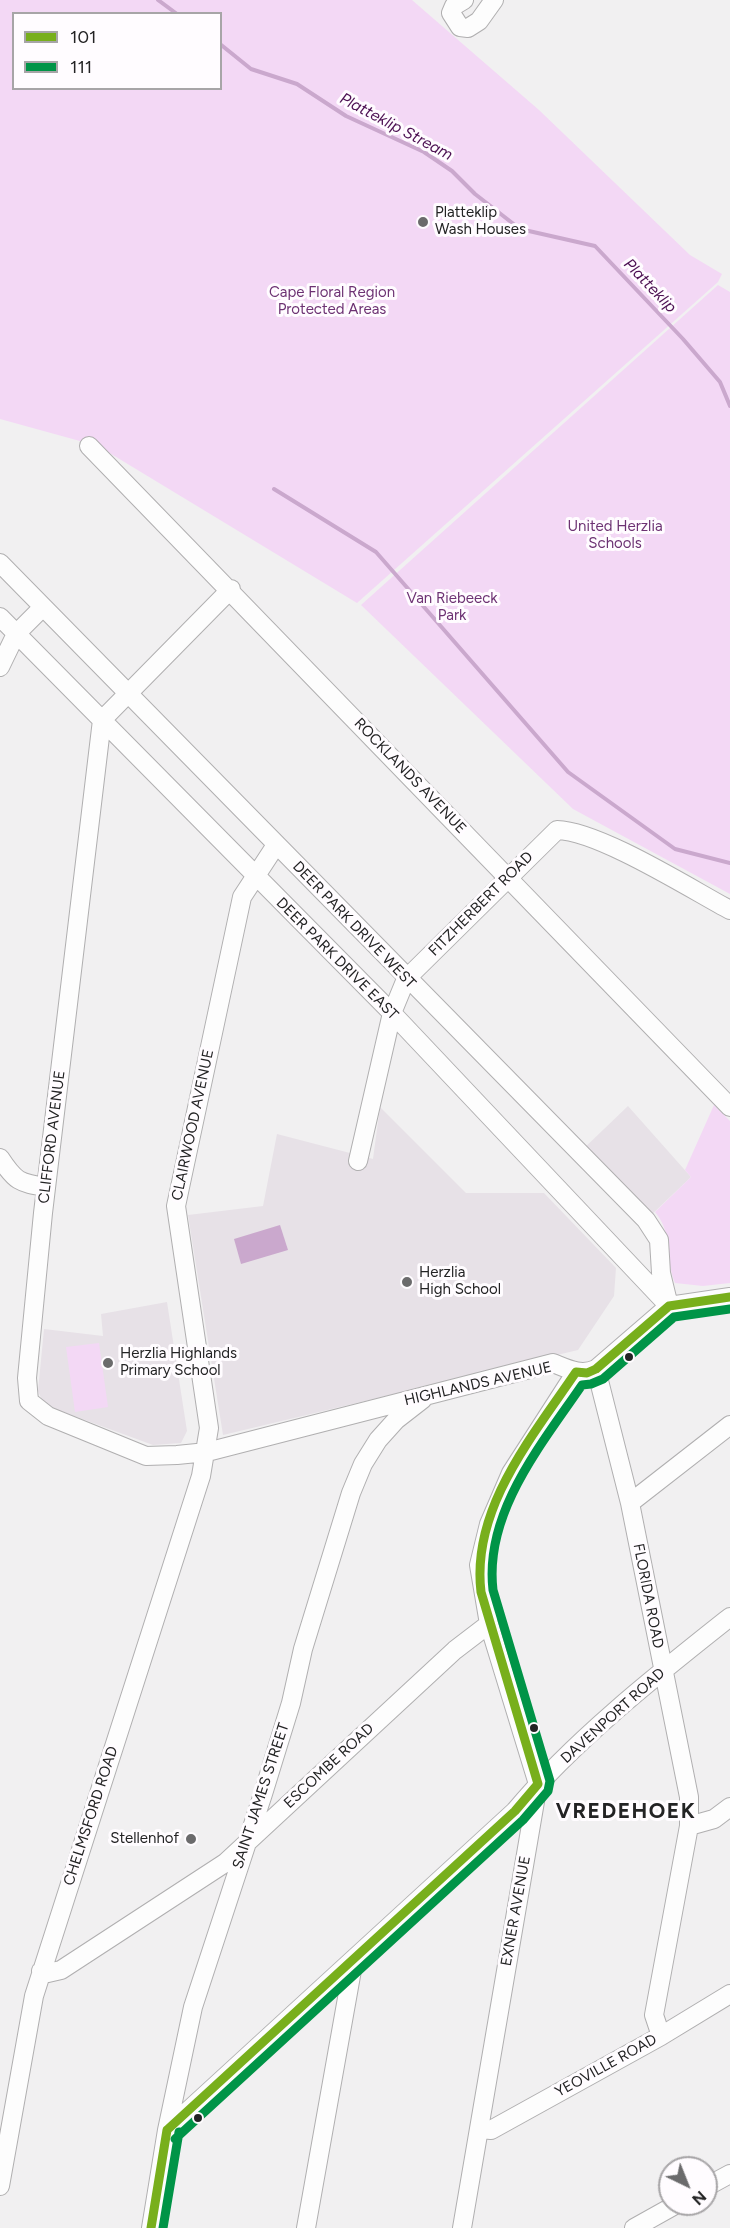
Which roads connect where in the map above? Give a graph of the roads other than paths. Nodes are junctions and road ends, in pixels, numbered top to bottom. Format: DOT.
graph roads {
  1 [pos="464,0"];
  2 [pos="494,0"];
  3 [pos="89,446"];
  4 [pos="0,563"];
  5 [pos="231,589"];
  6 [pos="42,608"];
  7 [pos="0,617"];
  8 [pos="16,634"];
  9 [pos="0,667"];
  10 [pos="126,693"];
  11 [pos="102,720"];
  12 [pos="276,845"];
  13 [pos="255,877"];
  14 [pos="507,878"];
  15 [pos="730,910"];
  16 [pos="406,979"];
  17 [pos="392,1013"];
  18 [pos="730,1107"];
  19 [pos="0,1158"];
  20 [pos="358,1161"];
  21 [pos="46,1187"];
  22 [pos="659,1240"];
  23 [pos="631,1264"];
  24 [pos="730,1296"];
  25 [pos="669,1306"];
  26 [pos="596,1369"];
  27 [pos="576,1372"];
  28 [pos="432,1393"];
  29 [pos="730,1425"];
  30 [pos="207,1452"];
  31 [pos="630,1503"];
  32 [pos="730,1617"];
  33 [pos="489,1624"];
  34 [pos="663,1670"];
  35 [pos="538,1784"];
  36 [pos="730,1807"];
  37 [pos="689,1826"];
  38 [pos="247,1841"];
  39 [pos="354,1959"];
  40 [pos="41,1971"];
  41 [pos="320,1991"];
  42 [pos="730,1994"];
  43 [pos="342,2019"];
  44 [pos="661,2036"];
  45 [pos="176,2087"];
  46 [pos="212,2090"];
  47 [pos="480,2129"];
  48 [pos="167,2130"];
  49 [pos="0,2186"];
  50 [pos="658,2214"];
  51 [pos="151,2228"];
  52 [pos="306,2228"];
  53 [pos="462,2228"];
  54 [pos="634,2228"];
  1 -- 2 [label="street"];
  3 -- 5 [label="street, ROCKLANDS AVENUE"];
  4 -- 6 [label="street, DEER PARK DRIVE WEST"];
  5 -- 10 [label="street"];
  5 -- 14 [label="street, ROCKLANDS AVENUE"];
  6 -- 8 [label="street"];
  6 -- 10 [label="street, DEER PARK DRIVE WEST"];
  7 -- 8 [label="street, DEER PARK DRIVE EAST"];
  8 -- 9 [label="street"];
  8 -- 11 [label="street, DEER PARK DRIVE EAST"];
  10 -- 11 [label="street"];
  10 -- 12 [label="street, DEER PARK DRIVE WEST"];
  11 -- 13 [label="street, DEER PARK DRIVE EAST"];
  11 -- 21 [label="street, CLIFFORD AVENUE"];
  12 -- 13 [label="street, CLAIRWOOD AVENUE"];
  12 -- 16 [label="street, DEER PARK DRIVE WEST"];
  13 -- 17 [label="street, DEER PARK DRIVE EAST"];
  13 -- 30 [label="street, CLAIRWOOD AVENUE"];
  14 -- 15 [label="street, FITZHERBERT ROAD"];
  14 -- 16 [label="street, FITZHERBERT ROAD"];
  14 -- 18 [label="street, ROCKLANDS AVENUE"];
  16 -- 17 [label="street, FITZHERBERT ROAD"];
  16 -- 22 [label="street, DEER PARK DRIVE WEST"];
  17 -- 20 [label="street, FITZHERBERT ROAD"];
  17 -- 23 [label="street, DEER PARK DRIVE EAST"];
  19 -- 21 [label="street"];
  21 -- 30 [label="street, CLIFFORD AVENUE"];
  22 -- 23 [label="street"];
  22 -- 25 [label="street"];
  23 -- 25 [label="street, DEER PARK DRIVE EAST"];
  24 -- 25 [label="street"];
  25 -- 26 [label="street"];
  26 -- 27 [label="street, HIGHLANDS AVENUE"];
  26 -- 31 [label="street, FLORIDA ROAD"];
  27 -- 28 [label="street, HIGHLANDS AVENUE"];
  27 -- 33 [label="street, EXNER AVENUE"];
  28 -- 30 [label="street, HIGHLANDS AVENUE"];
  28 -- 38 [label="street, SAINT JAMES STREET"];
  29 -- 31 [label="street"];
  30 -- 40 [label="street, CHELMSFORD ROAD"];
  31 -- 34 [label="street, FLORIDA ROAD"];
  32 -- 34 [label="street, DAVENPORT ROAD"];
  33 -- 35 [label="street, EXNER AVENUE"];
  33 -- 38 [label="street, ESCOMBE ROAD"];
  34 -- 35 [label="street, DAVENPORT ROAD"];
  34 -- 37 [label="street, FLORIDA ROAD"];
  35 -- 39 [label="street, DAVENPORT ROAD"];
  35 -- 47 [label="street, EXNER AVENUE"];
  36 -- 37 [label="street"];
  37 -- 44 [label="street, FLORIDA ROAD"];
  38 -- 40 [label="street, ESCOMBE ROAD"];
  38 -- 45 [label="street, SAINT JAMES STREET"];
  39 -- 41 [label="street, DAVENPORT ROAD"];
  39 -- 43 [label="street"];
  40 -- 49 [label="street, CHELMSFORD ROAD"];
  41 -- 43 [label="street"];
  41 -- 46 [label="street, DAVENPORT ROAD"];
  42 -- 44 [label="street, YEOVILLE ROAD"];
  43 -- 52 [label="street"];
  44 -- 47 [label="street, YEOVILLE ROAD"];
  45 -- 46 [label="street"];
  45 -- 48 [label="street, SAINT JAMES STREET"];
  46 -- 48 [label="street, DAVENPORT ROAD"];
  47 -- 53 [label="street, EXNER AVENUE"];
  48 -- 51 [label="street, SAINT JAMES STREET"];
  50 -- 54 [label="street"];
}
